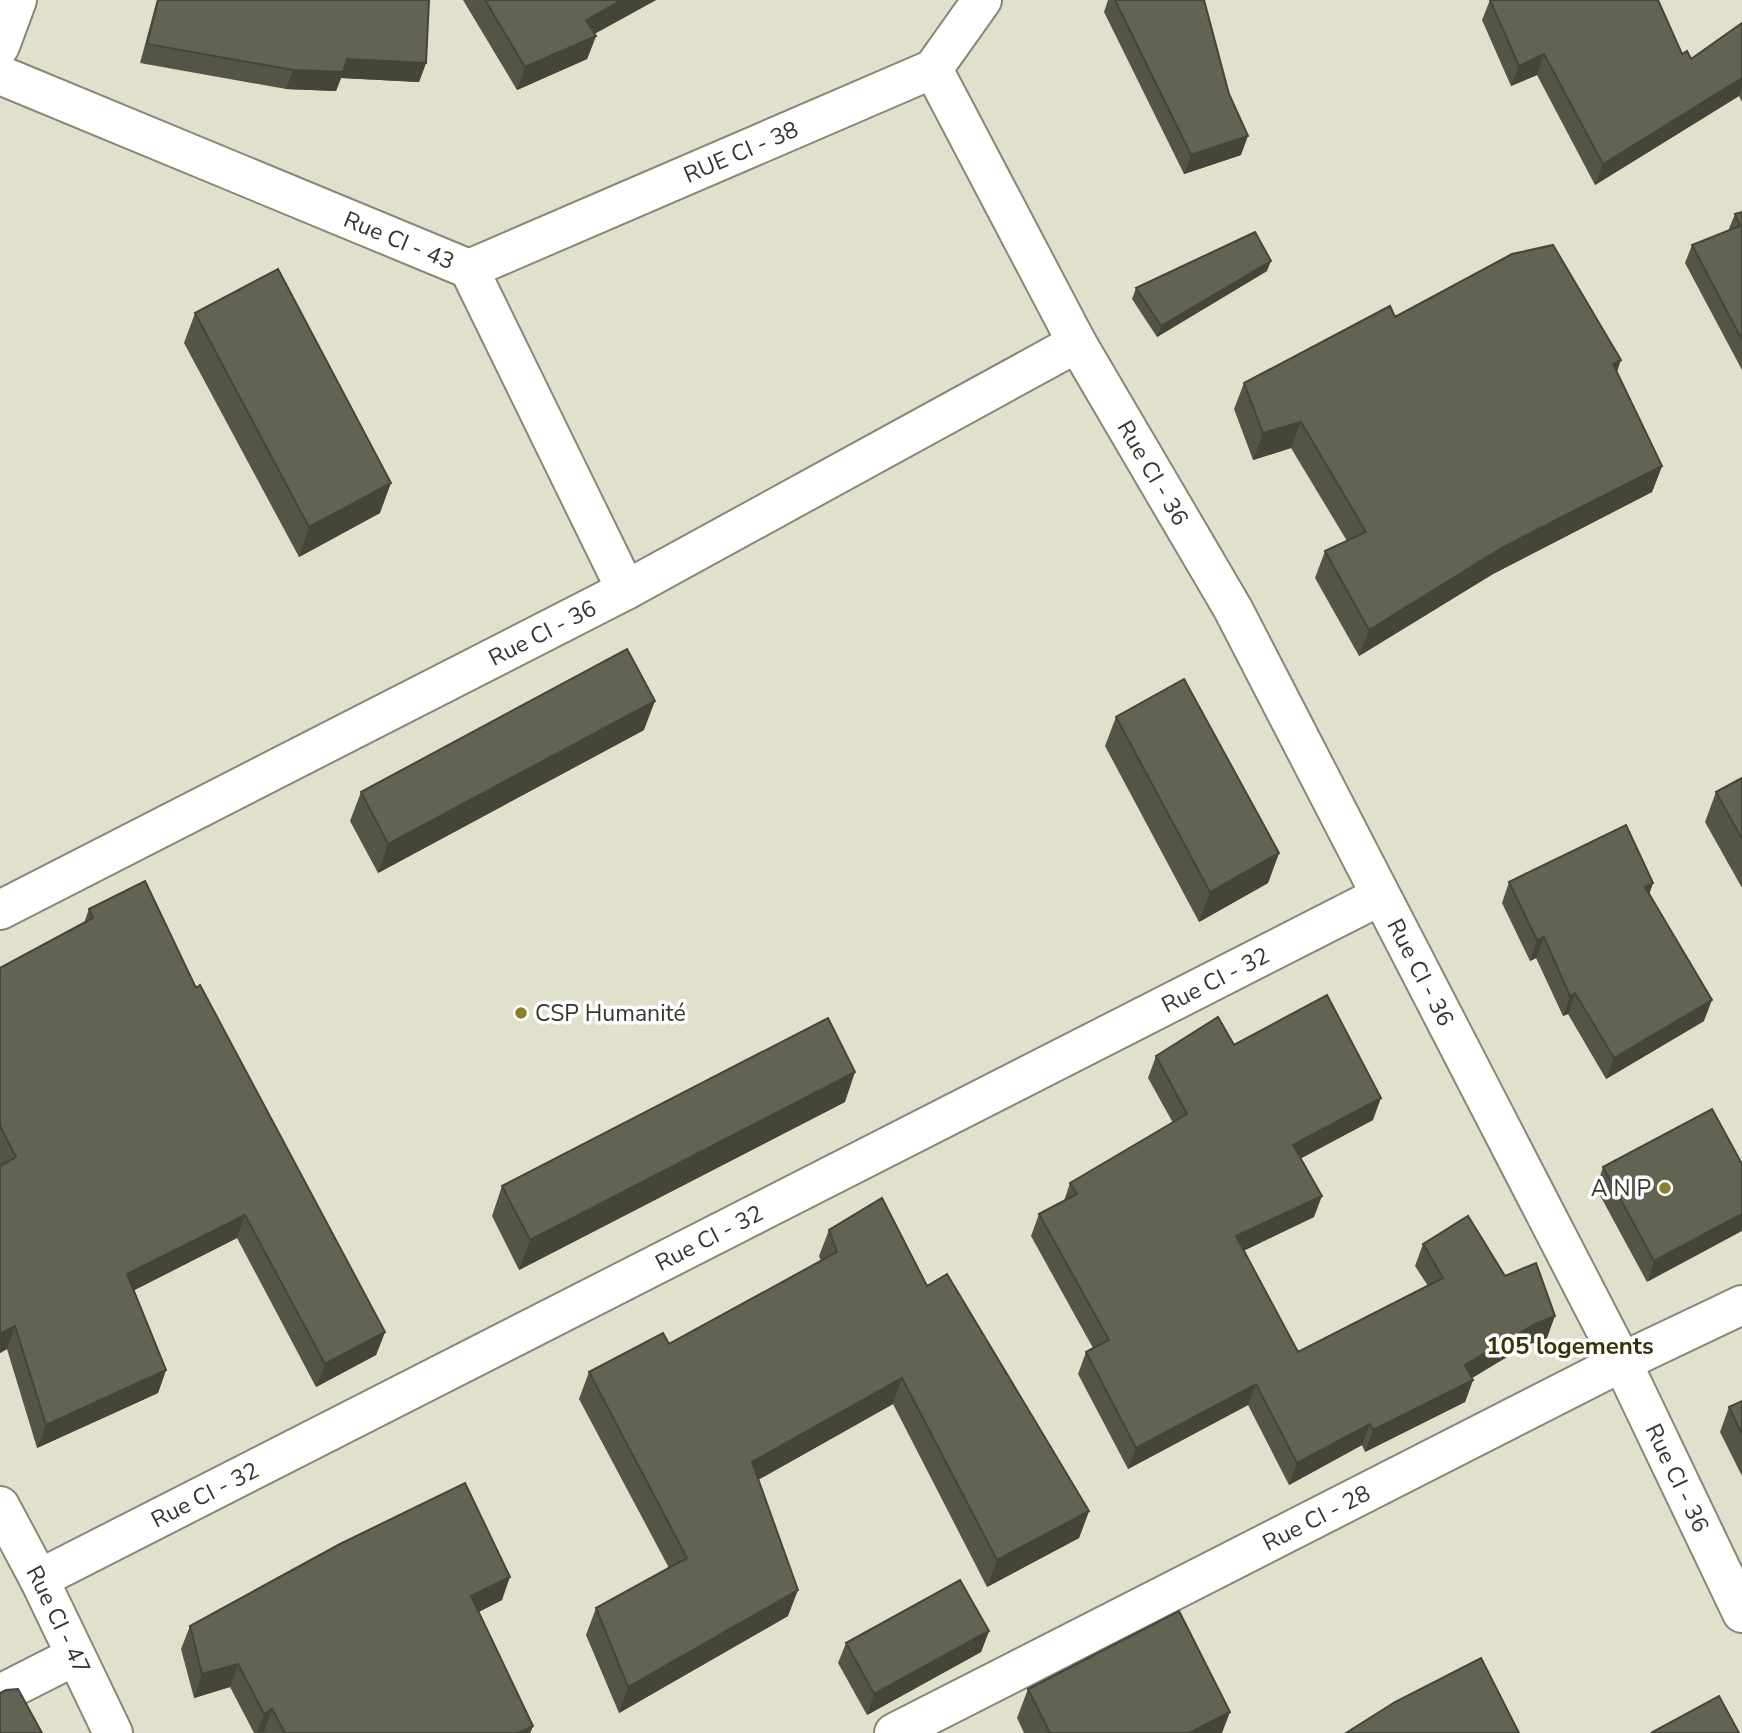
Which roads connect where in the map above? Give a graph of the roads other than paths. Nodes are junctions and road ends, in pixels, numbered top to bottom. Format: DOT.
graph roads {
  1 [pos="17,0"];
  2 [pos="982,0"];
  3 [pos="0,46"];
  4 [pos="933,69"];
  5 [pos="0,75"];
  6 [pos="469,269"];
  7 [pos="1077,343"];
  8 [pos="626,590"];
  9 [pos="1380,896"];
  10 [pos="0,910"];
  11 [pos="1742,1306"];
  12 [pos="1622,1362"];
  13 [pos="0,1506"];
  14 [pos="39,1579"];
  15 [pos="1742,1613"];
  16 [pos="75,1657"];
  17 [pos="0,1694"];
  18 [pos="113,1733"];
  19 [pos="894,1733"];
  1 -- 3 [label="street"];
  2 -- 4 [label="street"];
  4 -- 6 [label="street, RUE CI - 38"];
  4 -- 7 [label="street, Rue CI - 36"];
  5 -- 6 [label="street, Rue CI - 43"];
  6 -- 8 [label="street, Rue CI - 43"];
  7 -- 8 [label="street, Rue CI - 36"];
  7 -- 9 [label="street, Rue CI - 36"];
  8 -- 10 [label="street, Rue CI - 36"];
  9 -- 12 [label="street, Rue CI - 36"];
  9 -- 14 [label="street, Rue CI - 32"];
  11 -- 12 [label="street, Rue CI - 28"];
  12 -- 15 [label="street, Rue CI - 36"];
  12 -- 19 [label="street, Rue CI - 28"];
  13 -- 14 [label="street, Rue CI - 47"];
  14 -- 16 [label="street, Rue CI - 47"];
  16 -- 17 [label="street"];
  16 -- 18 [label="street, Rue CI - 47"];
}
